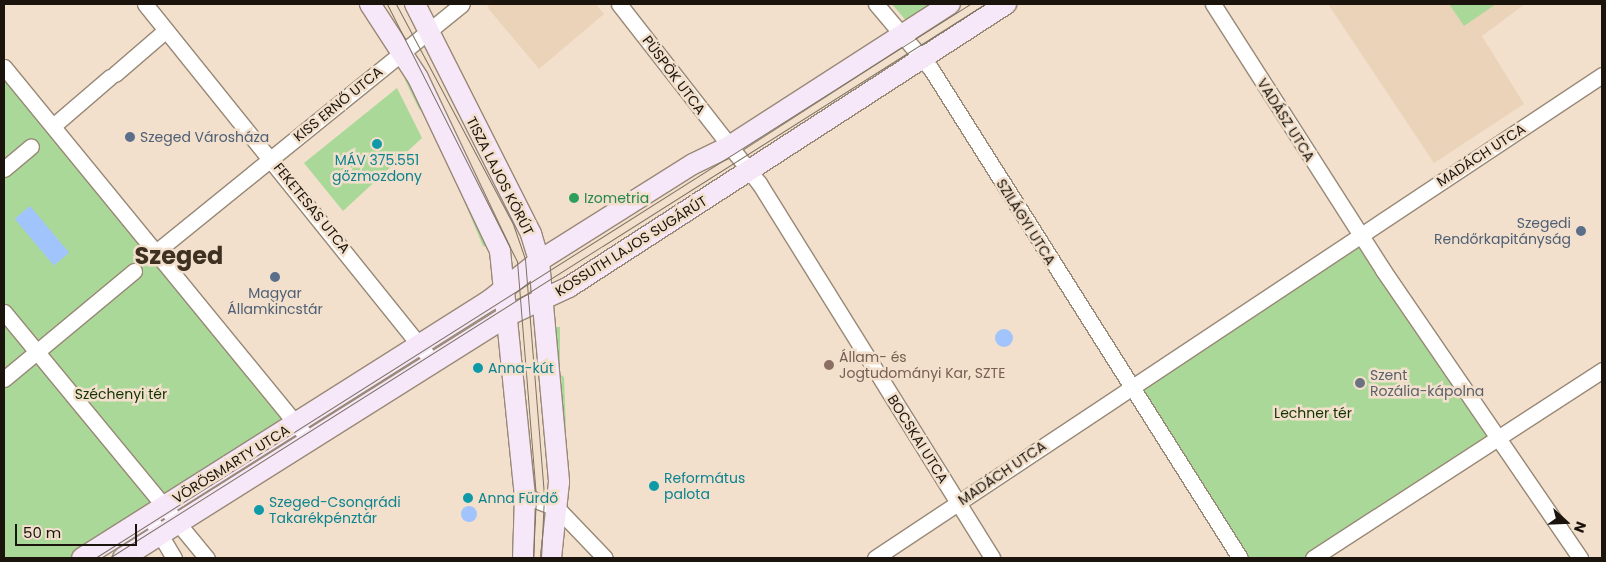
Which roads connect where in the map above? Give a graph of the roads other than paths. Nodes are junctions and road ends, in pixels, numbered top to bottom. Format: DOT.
graph roads {
  1 [pos="145,4"];
  2 [pos="370,4"];
  3 [pos="415,4"];
  4 [pos="462,4"];
  5 [pos="619,4"];
  6 [pos="876,4"];
  7 [pos="950,4"];
  8 [pos="1006,4"];
  9 [pos="1213,4"];
  10 [pos="166,30"];
  11 [pos="428,32"];
  12 [pos="902,34"];
  13 [pos="402,52"];
  14 [pos="922,57"];
  15 [pos="4,67"];
  16 [pos="1602,75"];
  17 [pos="53,126"];
  18 [pos="31,146"];
  19 [pos="728,147"];
  20 [pos="272,158"];
  21 [pos="4,168"];
  22 [pos="748,169"];
  23 [pos="1360,235"];
  24 [pos="157,251"];
  25 [pos="539,261"];
  26 [pos="134,271"];
  27 [pos="507,288"];
  28 [pos="546,299"];
  29 [pos="4,312"];
  30 [pos="509,315"];
  31 [pos="422,343"];
  32 [pos="37,352"];
  33 [pos="434,363"];
  34 [pos="1602,370"];
  35 [pos="4,379"];
  36 [pos="1130,388"];
  37 [pos="297,422"];
  38 [pos="1499,436"];
  39 [pos="309,440"];
  40 [pos="526,496"];
  41 [pos="958,504"];
  42 [pos="557,508"];
  43 [pos="157,511"];
  44 [pos="178,524"];
  45 [pos="161,535"];
  46 [pos="82,558"];
  47 [pos="123,558"];
  48 [pos="174,558"];
  49 [pos="207,558"];
  50 [pos="523,558"];
  51 [pos="551,558"];
  52 [pos="605,558"];
  53 [pos="875,558"];
  54 [pos="992,558"];
  55 [pos="1240,558"];
  56 [pos="1313,558"];
  57 [pos="1580,558"];
  1 -- 10 [label="street, FEKETESAS UTCA"];
  2 -- 13 [label="street"];
  3 -- 11 [label="street, TISZA LAJOS KÖRÚT"];
  4 -- 11 [label="street, KISS ERNŐ UTCA"];
  5 -- 19 [label="street, PÜSPÖK UTCA"];
  6 -- 12 [label="street"];
  7 -- 12 [label="street"];
  8 -- 14 [label="street, KOSSUTH LAJOS SUGÁRÚT"];
  9 -- 23 [label="street, VADÁSZ UTCA"];
  10 -- 17 [label="street"];
  10 -- 20 [label="street, FEKETESAS UTCA"];
  11 -- 13 [label="street, KISS ERNŐ UTCA"];
  11 -- 25 [label="street, TISZA LAJOS KÖRÚT"];
  12 -- 14 [label="street"];
  12 -- 19 [label="street"];
  13 -- 20 [label="street, KISS ERNŐ UTCA"];
  13 -- 27 [label="street"];
  14 -- 22 [label="street, KOSSUTH LAJOS SUGÁRÚT"];
  14 -- 36 [label="street, SZILÁGYI UTCA"];
  15 -- 17 [label="street"];
  16 -- 23 [label="street, MADÁCH UTCA"];
  17 -- 24 [label="street"];
  18 -- 21 [label="street"];
  19 -- 22 [label="street"];
  19 -- 25 [label="street"];
  20 -- 24 [label="street, KISS ERNŐ UTCA"];
  20 -- 31 [label="street, FEKETESAS UTCA"];
  22 -- 28 [label="street, KOSSUTH LAJOS SUGÁRÚT"];
  22 -- 41 [label="street, BOCSKAI UTCA"];
  23 -- 36 [label="street"];
  23 -- 38 [label="street"];
  24 -- 37 [label="street"];
  25 -- 27 [label="street"];
  25 -- 28 [label="street, TISZA LAJOS KÖRÚT"];
  26 -- 32 [label="street"];
  27 -- 30 [label="street"];
  27 -- 31 [label="street, VÖRÖSMARTY UTCA"];
  28 -- 30 [label="street, KOSSUTH LAJOS SUGÁRÚT"];
  28 -- 42 [label="street, TISZA LAJOS KÖRÚT"];
  29 -- 32 [label="street"];
  30 -- 33 [label="street, VÖRÖSMARTY UTCA"];
  30 -- 40 [label="street"];
  31 -- 33 [label="street"];
  31 -- 37 [label="street, VÖRÖSMARTY UTCA"];
  32 -- 35 [label="street"];
  32 -- 43 [label="street"];
  33 -- 39 [label="street, VÖRÖSMARTY UTCA"];
  34 -- 38 [label="street"];
  36 -- 41 [label="street, MADÁCH UTCA"];
  36 -- 55 [label="street"];
  37 -- 39 [label="street, VÖRÖSMARTY UTCA"];
  37 -- 43 [label="street, VÖRÖSMARTY UTCA"];
  38 -- 56 [label="street"];
  38 -- 57 [label="street"];
  39 -- 44 [label="street, VÖRÖSMARTY UTCA"];
  40 -- 42 [label="street"];
  40 -- 50 [label="street"];
  41 -- 53 [label="street, MADÁCH UTCA"];
  41 -- 54 [label="street, BOCSKAI UTCA"];
  42 -- 51 [label="street, TISZA LAJOS KÖRÚT"];
  42 -- 52 [label="street"];
  43 -- 44 [label="street, VÖRÖSMARTY UTCA"];
  43 -- 45 [label="street"];
  43 -- 46 [label="street, VÖRÖSMARTY UTCA"];
  44 -- 45 [label="street, VÖRÖSMARTY UTCA"];
  44 -- 49 [label="street"];
  45 -- 47 [label="street, VÖRÖSMARTY UTCA"];
  45 -- 48 [label="street"];
}
